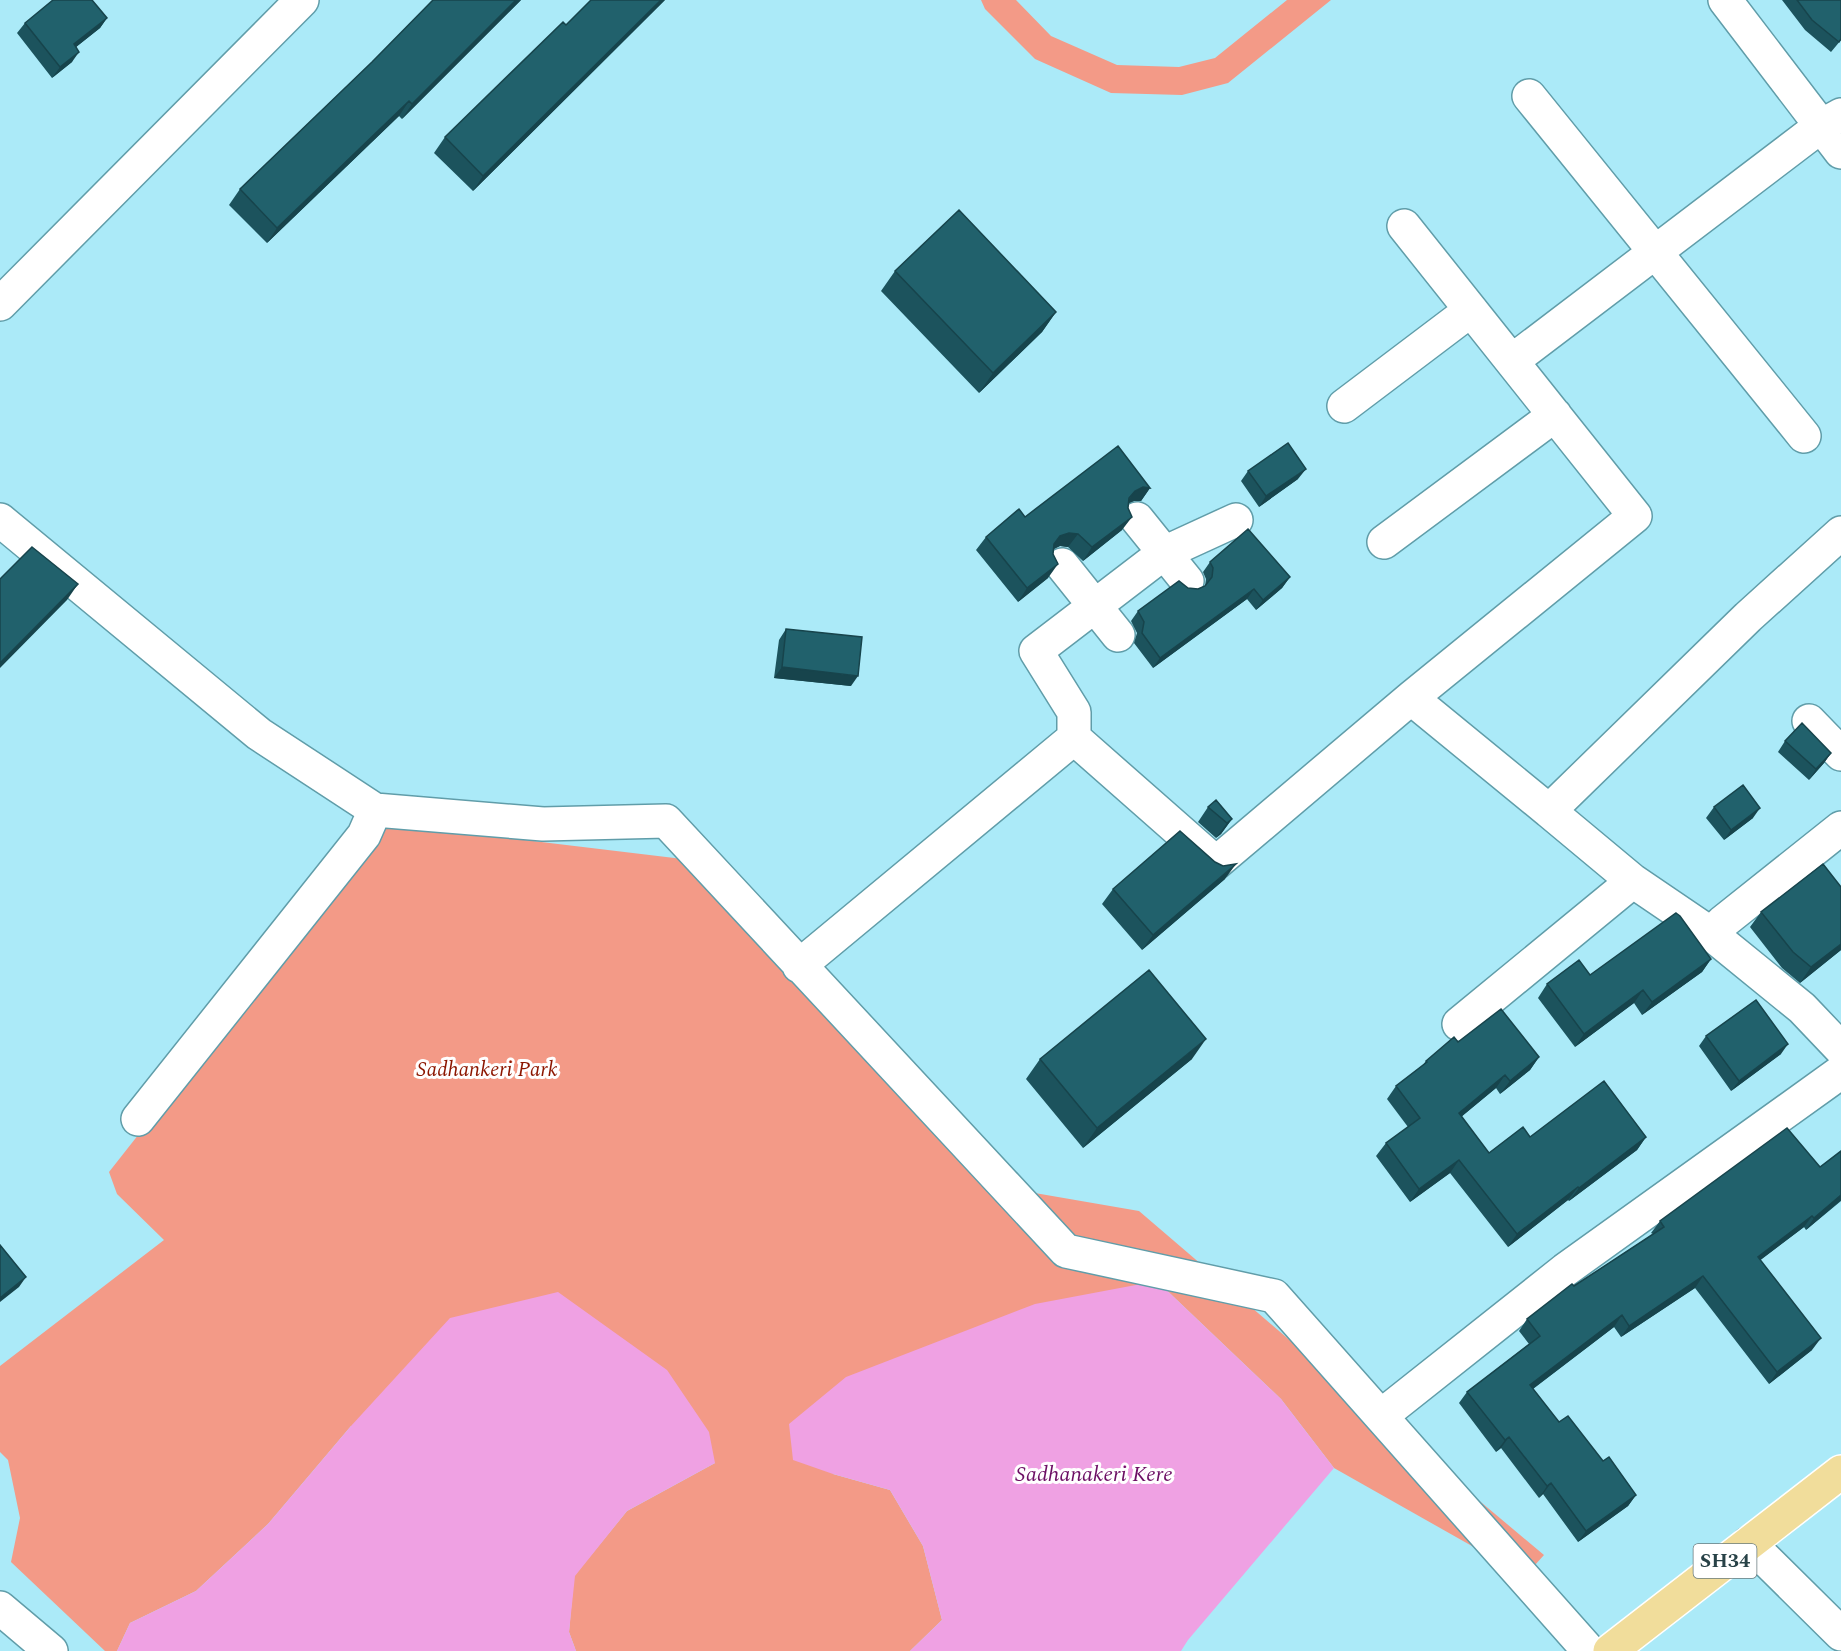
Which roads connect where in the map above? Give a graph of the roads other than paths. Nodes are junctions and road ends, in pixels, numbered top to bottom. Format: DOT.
graph roads {
  1 [pos="302,0"];
  2 [pos="1725,0"];
  3 [pos="1529,96"];
  4 [pos="1831,121"];
  5 [pos="1841,152"];
  6 [pos="1404,226"];
  7 [pos="1655,252"];
  8 [pos="0,304"];
  9 [pos="1471,310"];
  10 [pos="1512,361"];
  11 [pos="1344,406"];
  12 [pos="1555,415"];
  13 [pos="1804,436"];
  14 [pos="1137,519"];
  15 [pos="0,520"];
  16 [pos="1236,520"];
  17 [pos="1841,533"];
  18 [pos="1384,542"];
  19 [pos="1164,553"];
  20 [pos="1062,565"];
  21 [pos="1187,580"];
  22 [pos="1095,607"];
  23 [pos="1118,635"];
  24 [pos="1411,698"];
  25 [pos="1809,721"];
  26 [pos="1074,738"];
  27 [pos="1841,754"];
  28 [pos="375,810"];
  29 [pos="1549,811"];
  30 [pos="1841,828"];
  31 [pos="1633,881"];
  32 [pos="1711,934"];
  33 [pos="799,966"];
  34 [pos="1459,1024"];
  35 [pos="1841,1049"];
  36 [pos="1841,1072"];
  37 [pos="138,1119"];
  38 [pos="1381,1416"];
  39 [pos="1841,1472"];
  40 [pos="1749,1543"];
  41 [pos="0,1608"];
  42 [pos="1841,1634"];
  43 [pos="51,1651"];
  44 [pos="1588,1651"];
  45 [pos="1610,1651"];
  1 -- 8 [label="street"];
  2 -- 4 [label="street"];
  3 -- 7 [label="street"];
  4 -- 5 [label="street"];
  4 -- 7 [label="street"];
  6 -- 9 [label="street"];
  7 -- 10 [label="street"];
  7 -- 13 [label="street"];
  9 -- 10 [label="street"];
  9 -- 11 [label="street"];
  10 -- 12 [label="street"];
  12 -- 18 [label="street"];
  12 -- 24 [label="street"];
  14 -- 19 [label="street"];
  15 -- 28 [label="street"];
  16 -- 19 [label="street"];
  17 -- 29 [label="street"];
  19 -- 21 [label="street"];
  19 -- 22 [label="street"];
  20 -- 22 [label="street"];
  22 -- 23 [label="street"];
  22 -- 26 [label="street"];
  24 -- 26 [label="street"];
  24 -- 29 [label="street"];
  25 -- 27 [label="street"];
  26 -- 33 [label="street"];
  28 -- 33 [label="street"];
  28 -- 37 [label="street"];
  29 -- 31 [label="street"];
  30 -- 32 [label="street"];
  31 -- 32 [label="street"];
  31 -- 34 [label="street"];
  32 -- 35 [label="street"];
  33 -- 38 [label="street"];
  36 -- 38 [label="street"];
  38 -- 44 [label="street"];
  39 -- 40 [label="main road, SH34"];
  40 -- 42 [label="street"];
  40 -- 45 [label="main road, SH34"];
  41 -- 43 [label="street"];
}
